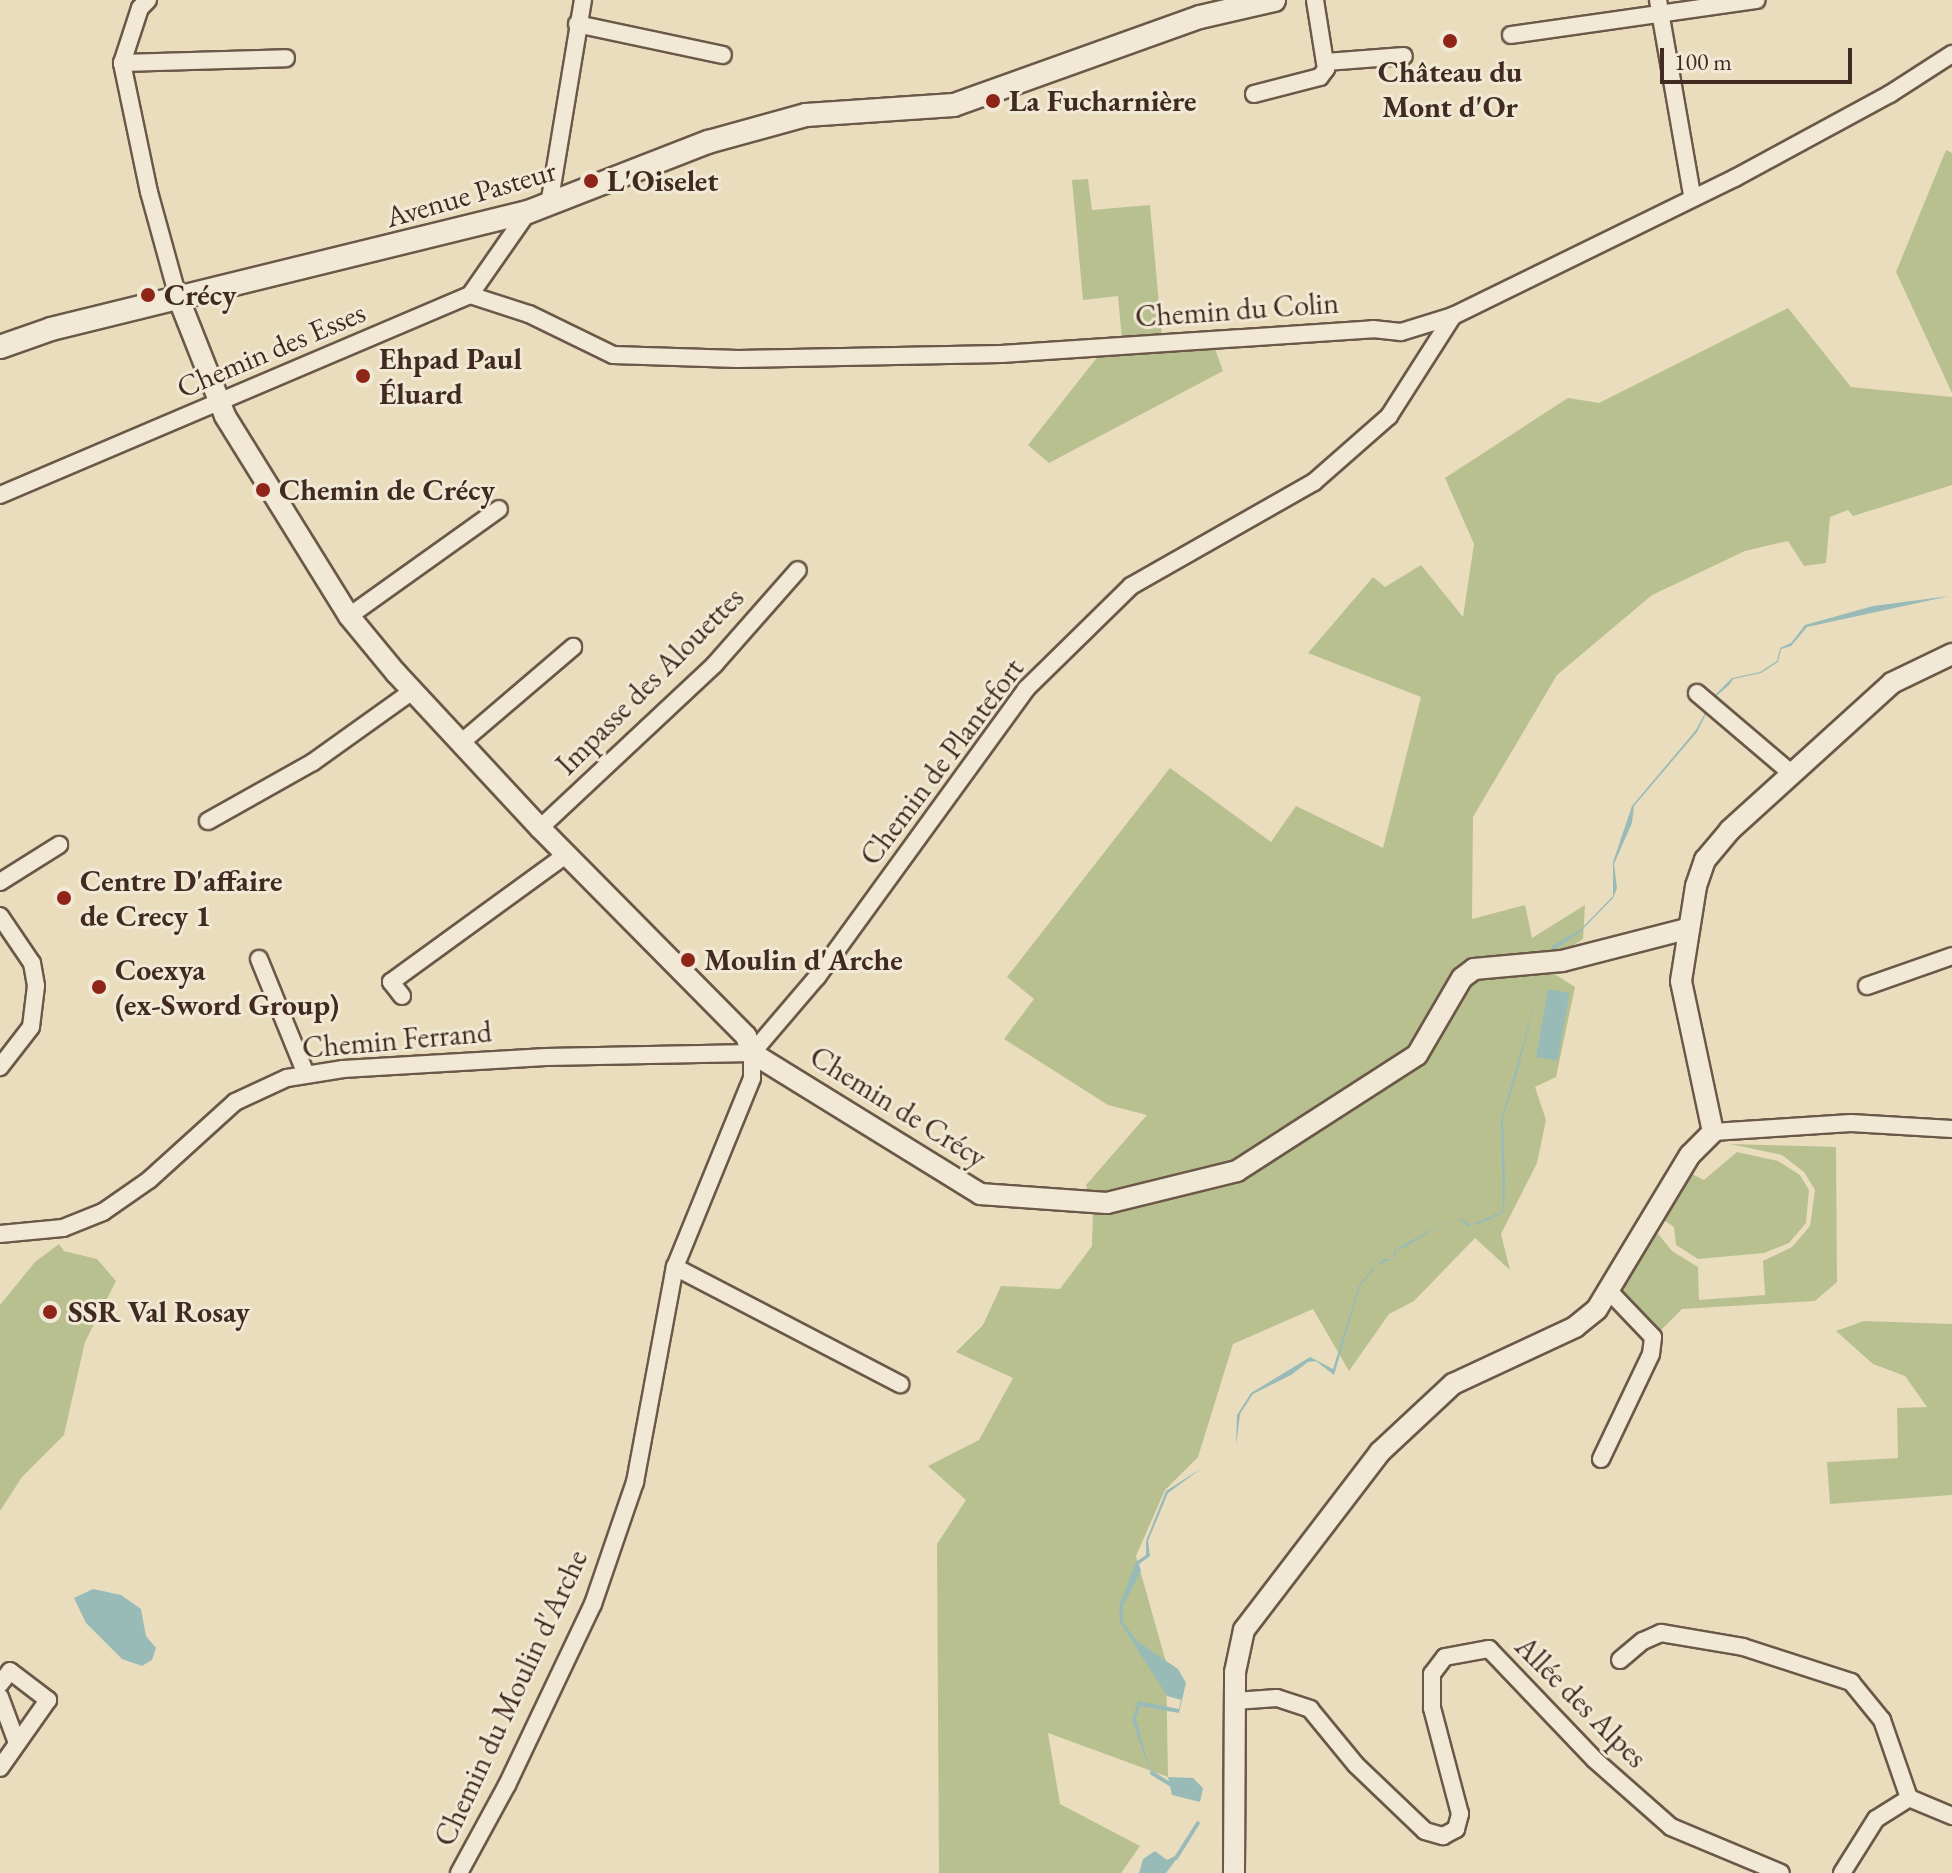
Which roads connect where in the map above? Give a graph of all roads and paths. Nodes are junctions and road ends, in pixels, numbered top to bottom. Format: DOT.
graph roads {
  1 [pos="148,0"];
  2 [pos="583,0"];
  3 [pos="1274,0"];
  4 [pos="1315,0"];
  5 [pos="1757,0"];
  6 [pos="1658,7"];
  7 [pos="577,24"];
  8 [pos="1511,35"];
  9 [pos="1952,54"];
  10 [pos="723,55"];
  11 [pos="1404,56"];
  12 [pos="286,58"];
  13 [pos="1326,62"];
  14 [pos="122,63"];
  15 [pos="1254,94"];
  16 [pos="1692,195"];
  17 [pos="539,208"];
  18 [pos="470,295"];
  19 [pos="178,297"];
  20 [pos="1453,316"];
  21 [pos="0,347"];
  22 [pos="219,403"];
  23 [pos="0,495"];
  24 [pos="499,509"];
  25 [pos="798,570"];
  26 [pos="349,616"];
  27 [pos="573,647"];
  28 [pos="1952,654"];
  29 [pos="414,690"];
  30 [pos="1706,699"];
  31 [pos="463,741"];
  32 [pos="1791,773"];
  33 [pos="208,821"];
  34 [pos="540,828"];
  35 [pos="59,845"];
  36 [pos="566,855"];
  37 [pos="0,882"];
  38 [pos="0,916"];
  39 [pos="1687,929"];
  40 [pos="1952,956"];
  41 [pos="259,959"];
  42 [pos="1867,986"];
  43 [pos="402,996"];
  44 [pos="752,1053"];
  45 [pos="0,1067"];
  46 [pos="306,1074"];
  47 [pos="1952,1129"];
  48 [pos="1713,1132"];
  49 [pos="0,1234"];
  50 [pos="675,1267"];
  51 [pos="1609,1291"];
  52 [pos="900,1384"];
  53 [pos="1601,1459"];
  54 [pos="1620,1660"];
  55 [pos="0,1684"];
  56 [pos="0,1697"];
  57 [pos="1235,1701"];
  58 [pos="17,1743"];
  59 [pos="0,1768"];
  60 [pos="1909,1798"];
  61 [pos="1952,1816"];
  62 [pos="459,1873"];
  63 [pos="1234,1873"];
  64 [pos="1781,1873"];
  65 [pos="1842,1873"];
  1 -- 14 [label="street"];
  2 -- 7 [label="street"];
  3 -- 17 [label="main road, Avenue Pasteur"];
  4 -- 13 [label="street"];
  5 -- 6 [label="street"];
  6 -- 8 [label="street"];
  6 -- 16 [label="street"];
  7 -- 10 [label="street"];
  7 -- 17 [label="street"];
  9 -- 16 [label="street, Chemin du Colin"];
  11 -- 13 [label="street"];
  12 -- 14 [label="street"];
  13 -- 15 [label="street"];
  14 -- 19 [label="street"];
  16 -- 20 [label="street, Chemin du Colin"];
  17 -- 18 [label="street"];
  17 -- 19 [label="main road, Avenue Pasteur"];
  18 -- 20 [label="street, Chemin du Colin"];
  18 -- 22 [label="street, Chemin des Esses"];
  19 -- 21 [label="main road, Avenue Pasteur"];
  19 -- 22 [label="street, Chemin de Crécy"];
  20 -- 44 [label="street, Chemin de Plantefort"];
  22 -- 23 [label="street, Chemin des Esses"];
  22 -- 26 [label="street, Chemin de Crécy"];
  24 -- 26 [label="street"];
  25 -- 34 [label="street, Impasse des Alouettes"];
  26 -- 29 [label="street, Chemin de Crécy"];
  27 -- 31 [label="street"];
  28 -- 32 [label="street"];
  29 -- 31 [label="street, Chemin de Crécy"];
  29 -- 33 [label="street"];
  30 -- 32 [label="street"];
  31 -- 34 [label="street, Chemin de Crécy"];
  32 -- 39 [label="street"];
  34 -- 36 [label="street, Chemin de Crécy"];
  35 -- 37 [label="street"];
  36 -- 43 [label="street"];
  36 -- 44 [label="street, Chemin de Crécy"];
  38 -- 45 [label="street"];
  39 -- 44 [label="street, Chemin de Crécy"];
  39 -- 48 [label="street"];
  40 -- 42 [label="street"];
  41 -- 46 [label="street"];
  44 -- 46 [label="street, Chemin Ferrand"];
  44 -- 50 [label="street, Chemin du Moulin d'Arche"];
  46 -- 49 [label="street, Chemin Ferrand"];
  47 -- 48 [label="street"];
  48 -- 51 [label="street"];
  50 -- 52 [label="street"];
  50 -- 62 [label="street, Chemin du Moulin d'Arche"];
  51 -- 53 [label="street"];
  51 -- 57 [label="street"];
  54 -- 60 [label="street"];
  55 -- 58 [label="street"];
  56 -- 58 [label="street"];
  57 -- 63 [label="street"];
  57 -- 64 [label="street, Allée des Alpes"];
  58 -- 59 [label="street"];
  60 -- 61 [label="street"];
  60 -- 65 [label="street"];
}
